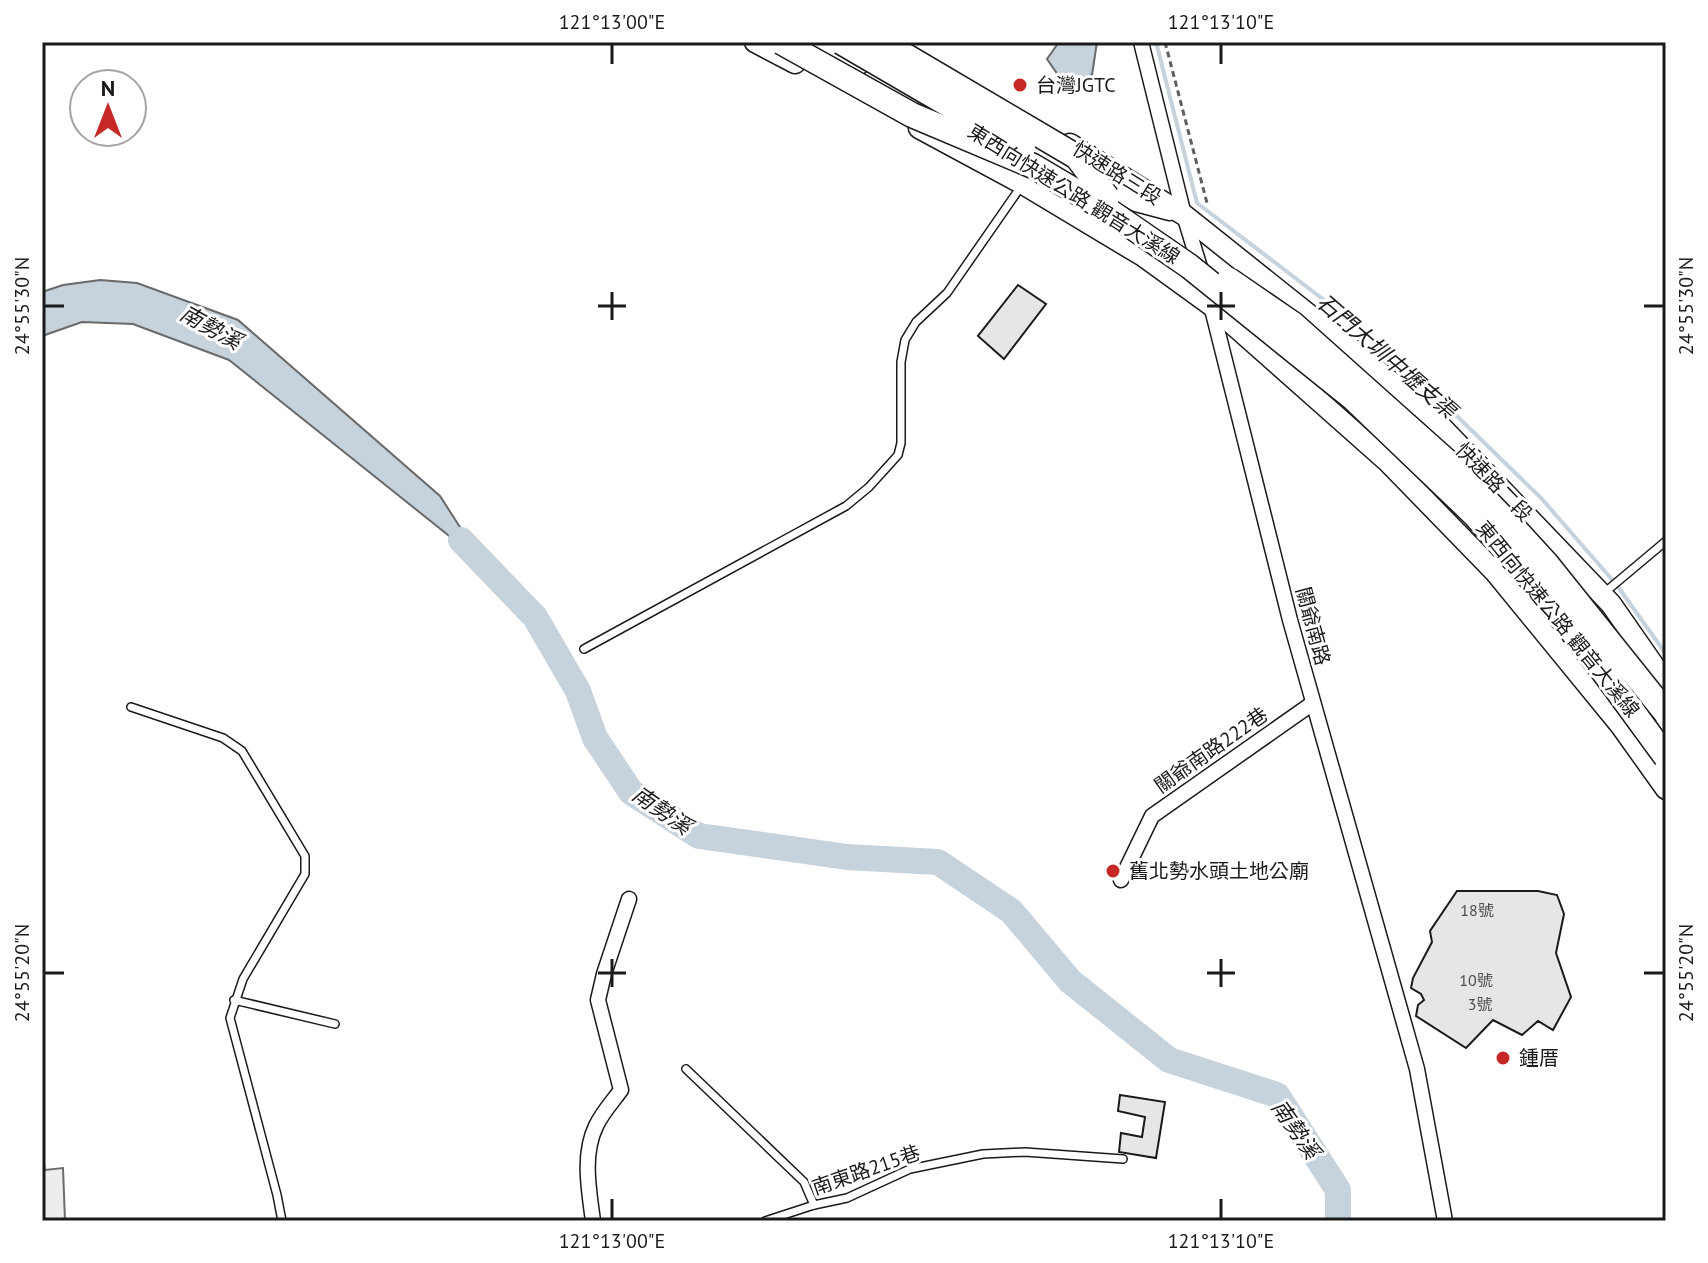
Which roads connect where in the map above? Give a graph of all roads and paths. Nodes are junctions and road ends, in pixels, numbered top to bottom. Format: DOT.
graph roads {
  1 [pos="755,42"];
  2 [pos="781,42"];
  3 [pos="799,42"];
  4 [pos="821,42"];
  5 [pos="841,42"];
  6 [pos="864,42"];
  7 [pos="882,42"];
  8 [pos="902,42"];
  9 [pos="1141,42"];
  10 [pos="1165,42"];
  11 [pos="1039,162"];
  12 [pos="1107,197"];
  13 [pos="1207,203"];
  14 [pos="1184,215"];
  15 [pos="1212,306"];
  16 [pos="1666,541"];
  17 [pos="1602,595"];
  18 [pos="584,649"];
  19 [pos="1666,683"];
  20 [pos="1313,703"];
  21 [pos="131,707"];
  22 [pos="1666,713"];
  23 [pos="1666,757"];
  24 [pos="1666,789"];
  25 [pos="1121,880"];
  26 [pos="629,899"];
  27 [pos="234,1000"];
  28 [pos="335,1024"];
  29 [pos="686,1069"];
  30 [pos="1123,1159"];
  31 [pos="814,1205"];
  32 [pos="282,1221"];
  33 [pos="593,1221"];
  34 [pos="765,1221"];
  35 [pos="1445,1221"];
  1 -- 11 [label="main road, 快速路三段"];
  2 -- 11 [label="highway, bridge"];
  3 -- 11 [label="street, 快速路三段"];
  4 -- 11 [label="highway, 東西向快速公路 觀音大溪線, bridge"];
  5 -- 12 [label="highway, 東西向快速公路 觀音大溪線, bridge"];
  6 -- 11 [label="street, 快速路三段"];
  7 -- 12 [label="highway, bridge"];
  8 -- 11 [label="main road, 快速路三段"];
  9 -- 14 [label="street, 關爺南路"];
  10 -- 13 [label="path"];
  11 -- 14 [label="main road, 快速路三段"];
  11 -- 15 [label="main road, 快速路三段"];
  11 -- 18 [label="lane"];
  11 -- 23 [label="highway, 東西向快速公路 觀音大溪線, bridge"];
  12 -- 22 [label="highway, 東西向快速公路 觀音大溪線, bridge"];
  14 -- 15 [label="street, 關爺南路"];
  14 -- 17 [label="main road, 快速路二段"];
  15 -- 20 [label="street, 關爺南路"];
  15 -- 24 [label="main road"];
  16 -- 17 [label="lane"];
  17 -- 19 [label="main road, 快速路二段"];
  20 -- 25 [label="street, 關爺南路222巷"];
  20 -- 35 [label="street, 關爺南路"];
  21 -- 27 [label="lane"];
  26 -- 33 [label="street"];
  27 -- 28 [label="lane"];
  27 -- 32 [label="lane"];
  29 -- 31 [label="lane"];
  30 -- 31 [label="lane, 南東路215巷"];
  31 -- 34 [label="lane, 南東路215巷"];
}
